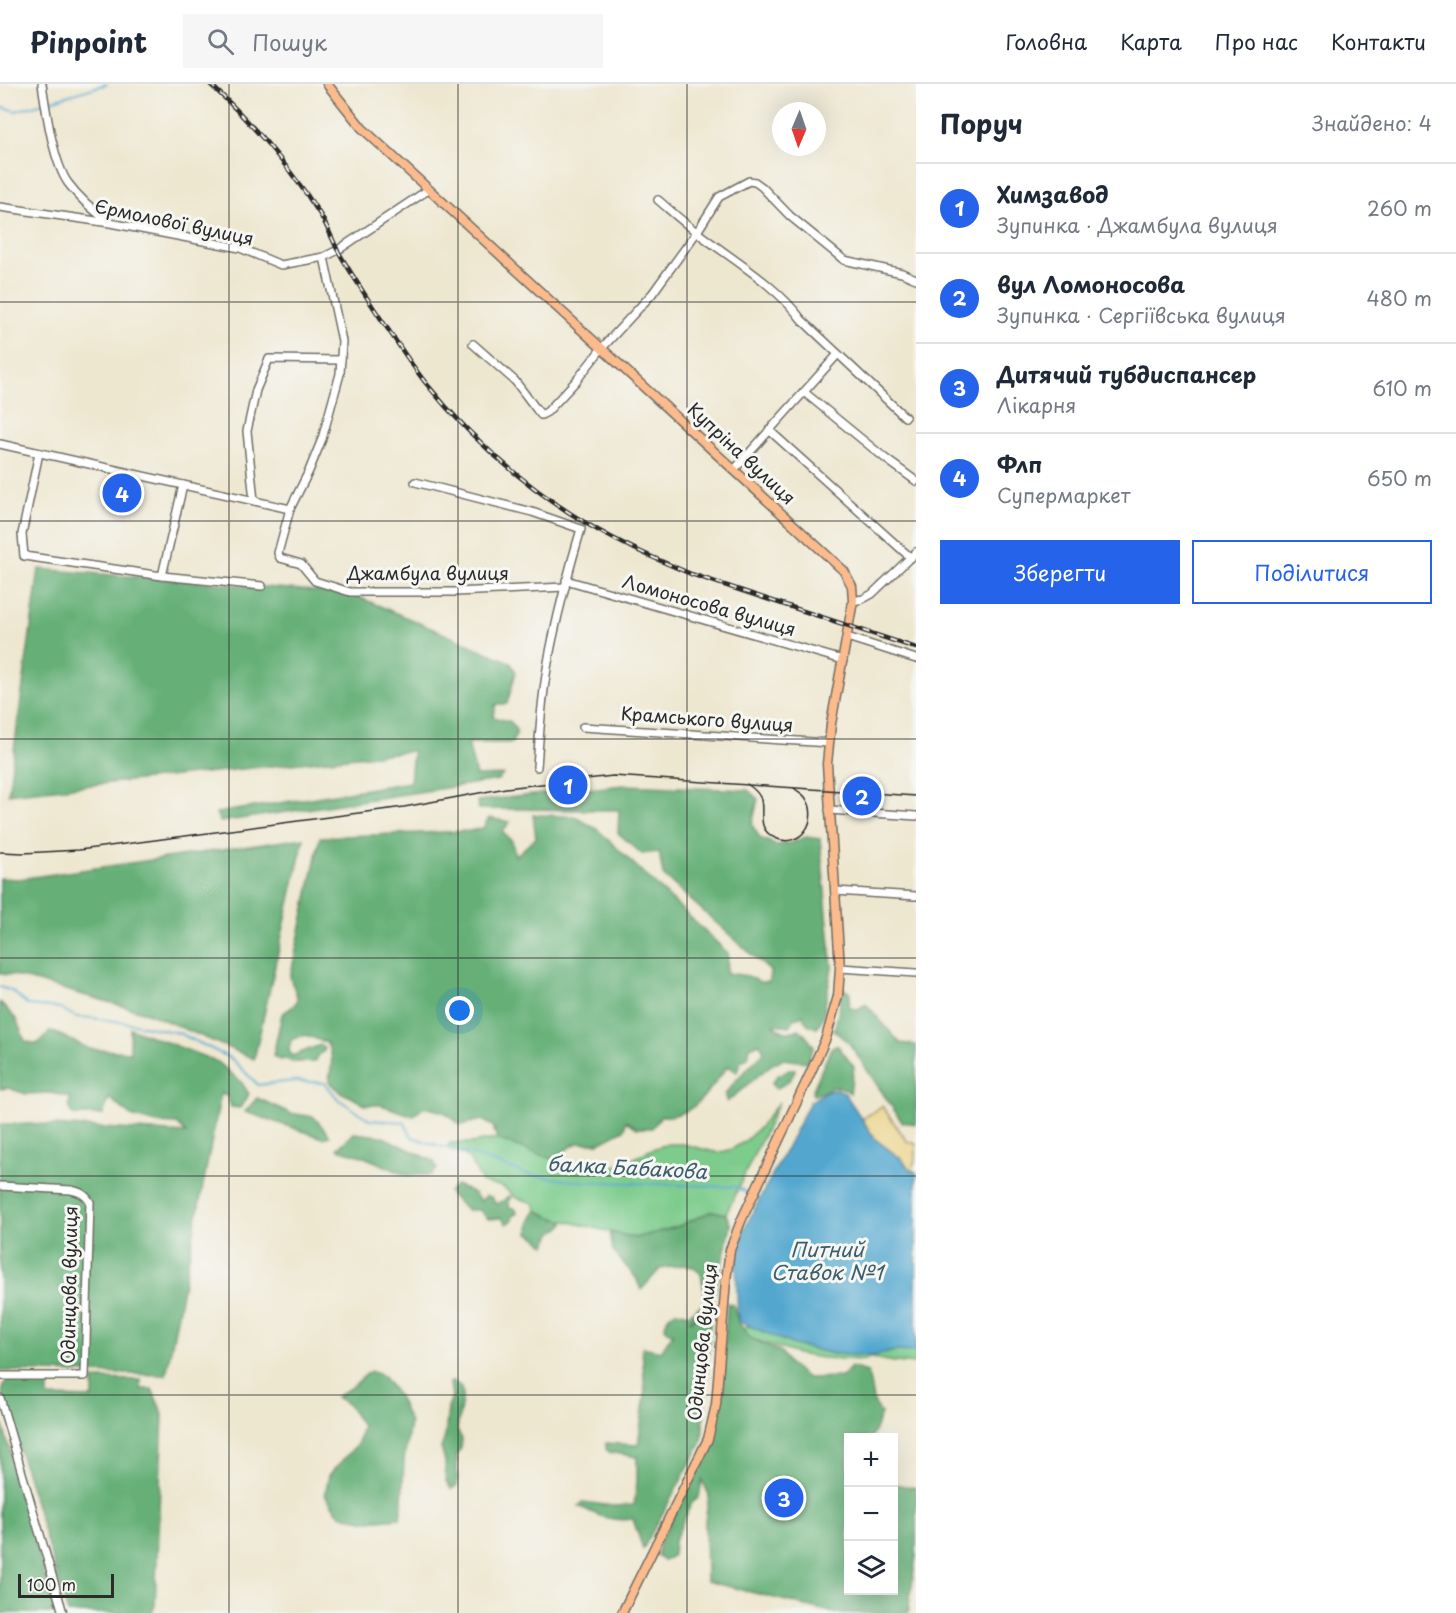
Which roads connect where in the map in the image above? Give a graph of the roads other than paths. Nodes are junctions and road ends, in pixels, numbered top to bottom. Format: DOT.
graph roads {
  1 [pos="42,84"];
  2 [pos="327,84"];
  3 [pos="428,190"];
  4 [pos="658,200"];
  5 [pos="0,207"];
  6 [pos="110,223"];
  7 [pos="697,232"];
  8 [pos="324,257"];
  9 [pos="916,279"];
  10 [pos="473,344"];
  11 [pos="602,348"];
  12 [pos="838,354"];
  13 [pos="341,360"];
  14 [pos="804,392"];
  15 [pos="905,417"];
  16 [pos="769,430"];
  17 [pos="0,444"];
  18 [pos="39,453"];
  19 [pos="734,470"];
  20 [pos="916,481"];
  21 [pos="415,482"];
  22 [pos="183,485"];
  23 [pos="254,501"];
  24 [pos="290,509"];
  25 [pos="913,555"];
  26 [pos="162,576"];
  27 [pos="566,583"];
  28 [pos="262,586"];
  29 [pos="853,601"];
  30 [pos="847,637"];
  31 [pos="916,659"];
  32 [pos="843,660"];
  33 [pos="583,727"];
  34 [pos="829,743"];
  35 [pos="537,767"];
  36 [pos="830,810"];
  37 [pos="916,816"];
  38 [pos="835,891"];
  39 [pos="916,896"];
  40 [pos="840,968"];
  41 [pos="916,973"];
  42 [pos="0,1186"];
  43 [pos="0,1376"];
  44 [pos="0,1398"];
  45 [pos="63,1613"];
  46 [pos="622,1613"];
  1 -- 6 [label="street"];
  2 -- 3 [label="main road, Купріна вулиця"];
  3 -- 8 [label="street, Єрмолової вулиця"];
  3 -- 11 [label="main road, Купріна вулиця"];
  4 -- 7 [label="street"];
  5 -- 6 [label="street, Єрмолової вулиця"];
  6 -- 8 [label="street, Єрмолової вулиця"];
  7 -- 9 [label="street"];
  7 -- 11 [label="street"];
  7 -- 12 [label="street"];
  8 -- 13 [label="street"];
  10 -- 11 [label="street"];
  11 -- 19 [label="main road, Купріна вулиця"];
  12 -- 14 [label="street"];
  12 -- 15 [label="street"];
  13 -- 23 [label="street"];
  13 -- 24 [label="street"];
  14 -- 16 [label="street"];
  14 -- 20 [label="street"];
  16 -- 19 [label="street"];
  16 -- 25 [label="street, Купріна вулиця"];
  17 -- 18 [label="street"];
  18 -- 22 [label="street"];
  18 -- 26 [label="street"];
  19 -- 29 [label="main road, Купріна вулиця"];
  21 -- 27 [label="street"];
  22 -- 23 [label="street"];
  22 -- 26 [label="street"];
  23 -- 24 [label="street"];
  24 -- 27 [label="street, Джамбула вулиця"];
  25 -- 29 [label="street"];
  26 -- 28 [label="street"];
  27 -- 32 [label="street, Ломоносова вулиця"];
  27 -- 35 [label="street"];
  29 -- 30 [label="main road, Купріна вулиця"];
  30 -- 31 [label="street"];
  30 -- 32 [label="main road, Купріна вулиця"];
  32 -- 34 [label="main road, Купріна вулиця"];
  33 -- 34 [label="street, Крамського вулиця"];
  34 -- 36 [label="main road, Купріна вулиця"];
  36 -- 37 [label="street"];
  36 -- 38 [label="main road, Купріна вулиця"];
  38 -- 39 [label="street"];
  38 -- 40 [label="main road, Купріна вулиця"];
  40 -- 41 [label="street"];
  40 -- 46 [label="main road, Одинцова вулиця"];
  42 -- 43 [label="street, Одинцова вулиця"];
  44 -- 45 [label="street"];
}
